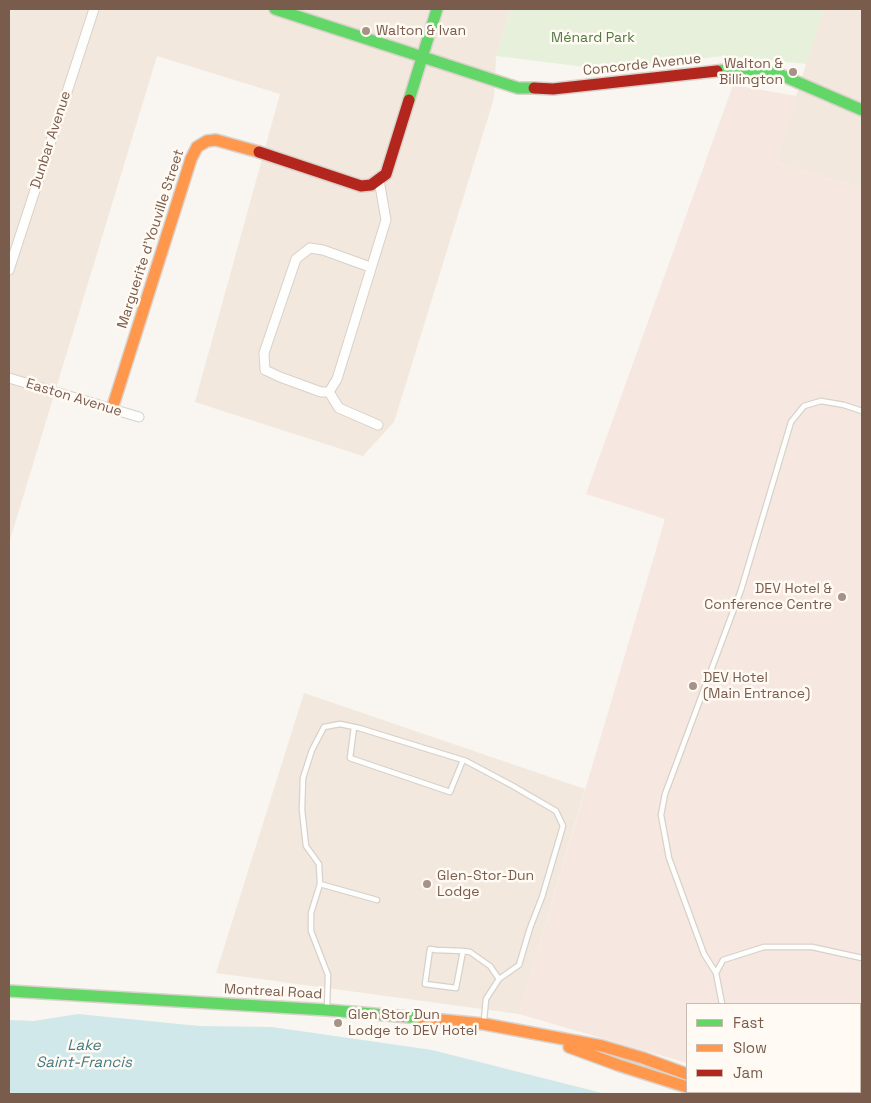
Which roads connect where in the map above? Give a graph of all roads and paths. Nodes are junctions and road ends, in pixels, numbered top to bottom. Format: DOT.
graph roads {
  1 [pos="94,9"];
  2 [pos="275,9"];
  3 [pos="437,9"];
  4 [pos="304,13"];
  5 [pos="422,57"];
  6 [pos="862,110"];
  7 [pos="379,180"];
  8 [pos="370,267"];
  9 [pos="9,270"];
  10 [pos="9,378"];
  11 [pos="329,392"];
  12 [pos="112,409"];
  13 [pos="862,411"];
  14 [pos="139,417"];
  15 [pos="378,425"];
  16 [pos="354,727"];
  17 [pos="463,760"];
  18 [pos="320,884"];
  19 [pos="377,900"];
  20 [pos="462,951"];
  21 [pos="862,958"];
  22 [pos="716,972"];
  23 [pos="499,979"];
  24 [pos="9,992"];
  25 [pos="722,1003"];
  26 [pos="327,1010"];
  27 [pos="484,1024"];
  28 [pos="534,1034"];
  29 [pos="684,1072"];
  30 [pos="686,1087"];
  1 -- 9 [label="street, Dunbar Avenue"];
  2 -- 4 [label="street, Concorde Avenue"];
  3 -- 5 [label="street"];
  4 -- 5 [label="street, Concorde Avenue"];
  5 -- 6 [label="street, Concorde Avenue"];
  5 -- 7 [label="street"];
  7 -- 8 [label="street"];
  7 -- 12 [label="street, Marguerite d'Youville Street"];
  8 -- 11 [label="street"];
  8 -- 11 [label="street"];
  10 -- 12 [label="street, Easton Avenue"];
  11 -- 15 [label="street"];
  12 -- 14 [label="street, Easton Avenue"];
  13 -- 22 [label="lane"];
  16 -- 17 [label="lane"];
  16 -- 17 [label="lane"];
  16 -- 18 [label="lane"];
  17 -- 23 [label="lane"];
  18 -- 19 [label="lane"];
  18 -- 26 [label="lane"];
  20 -- 20 [label="lane"];
  20 -- 23 [label="lane"];
  21 -- 22 [label="lane"];
  22 -- 25 [label="lane"];
  23 -- 27 [label="lane"];
  24 -- 26 [label="street, Montreal Road"];
  26 -- 27 [label="street, Montreal Road"];
  27 -- 28 [label="street, Montreal Road"];
  28 -- 29 [label="street, Montreal Road"];
  28 -- 30 [label="street, Montreal Road"];
}
